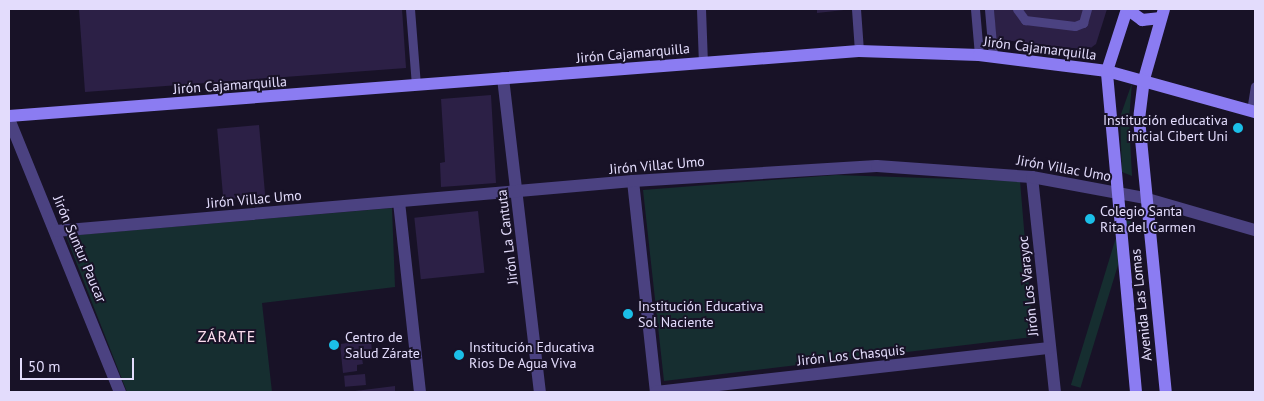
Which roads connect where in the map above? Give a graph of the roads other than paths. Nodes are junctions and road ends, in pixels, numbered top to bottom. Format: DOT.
graph roads {
  1 [pos="410,9"];
  2 [pos="700,9"];
  3 [pos="856,9"];
  4 [pos="975,9"];
  5 [pos="989,9"];
  6 [pos="1017,9"];
  7 [pos="1088,9"];
  8 [pos="1127,9"];
  9 [pos="1163,13"];
  10 [pos="859,51"];
  11 [pos="979,55"];
  12 [pos="993,56"];
  13 [pos="703,62"];
  14 [pos="1107,71"];
  15 [pos="503,78"];
  16 [pos="1144,79"];
  17 [pos="416,85"];
  18 [pos="1255,86"];
  19 [pos="1253,111"];
  20 [pos="9,118"];
  21 [pos="1032,177"];
  22 [pos="633,182"];
  23 [pos="517,192"];
  24 [pos="1115,192"];
  25 [pos="1144,198"];
  26 [pos="400,202"];
  27 [pos="1255,230"];
  28 [pos="56,231"];
  29 [pos="1050,348"];
  30 [pos="120,392"];
  31 [pos="420,392"];
  32 [pos="540,392"];
  33 [pos="656,392"];
  34 [pos="1055,392"];
  35 [pos="1136,392"];
  36 [pos="1166,392"];
  1 -- 17 [label="lane"];
  2 -- 13 [label="lane"];
  3 -- 10 [label="lane"];
  4 -- 11 [label="lane"];
  5 -- 12 [label="lane"];
  6 -- 7 [label="lane"];
  8 -- 9 [label="street"];
  8 -- 14 [label="street, Avenida Las Lomas"];
  9 -- 16 [label="street, Avenida Las Lomas"];
  10 -- 11 [label="street, Jirón Cajamarquilla"];
  10 -- 13 [label="street, Jirón Cajamarquilla"];
  11 -- 12 [label="street, Jirón Cajamarquilla"];
  12 -- 14 [label="street, Jirón Cajamarquilla"];
  13 -- 15 [label="street, Jirón Cajamarquilla"];
  14 -- 16 [label="street, Jirón Cajamarquilla"];
  14 -- 24 [label="street, Avenida Las Lomas"];
  15 -- 17 [label="street, Jirón Cajamarquilla"];
  15 -- 23 [label="street, Jirón La Cantuta"];
  16 -- 19 [label="street, Jirón Cajamarquilla"];
  16 -- 25 [label="street, Avenida Las Lomas"];
  17 -- 20 [label="street, Jirón Cajamarquilla"];
  18 -- 19 [label="lane"];
  20 -- 28 [label="street, Jirón Suntur Paucar"];
  21 -- 22 [label="street, Jirón Villac Umo"];
  21 -- 24 [label="street, Jirón Villac Umo"];
  21 -- 29 [label="street, Jirón Los Varayoc"];
  22 -- 23 [label="street, Jirón Villac Umo"];
  22 -- 33 [label="street"];
  23 -- 26 [label="street, Jirón Villac Umo"];
  23 -- 32 [label="street, Jirón La Cantuta"];
  24 -- 25 [label="street, Jirón Villac Umo"];
  24 -- 35 [label="street, Avenida Las Lomas"];
  25 -- 27 [label="street, Jirón Villac Umo"];
  25 -- 36 [label="street, Avenida Las Lomas"];
  26 -- 28 [label="street, Jirón Villac Umo"];
  26 -- 31 [label="street"];
  28 -- 30 [label="street, Jirón Suntur Paucar"];
  29 -- 33 [label="street, Jirón Los Chasquis"];
  29 -- 34 [label="street, Jirón Los Varayoc"];
}
